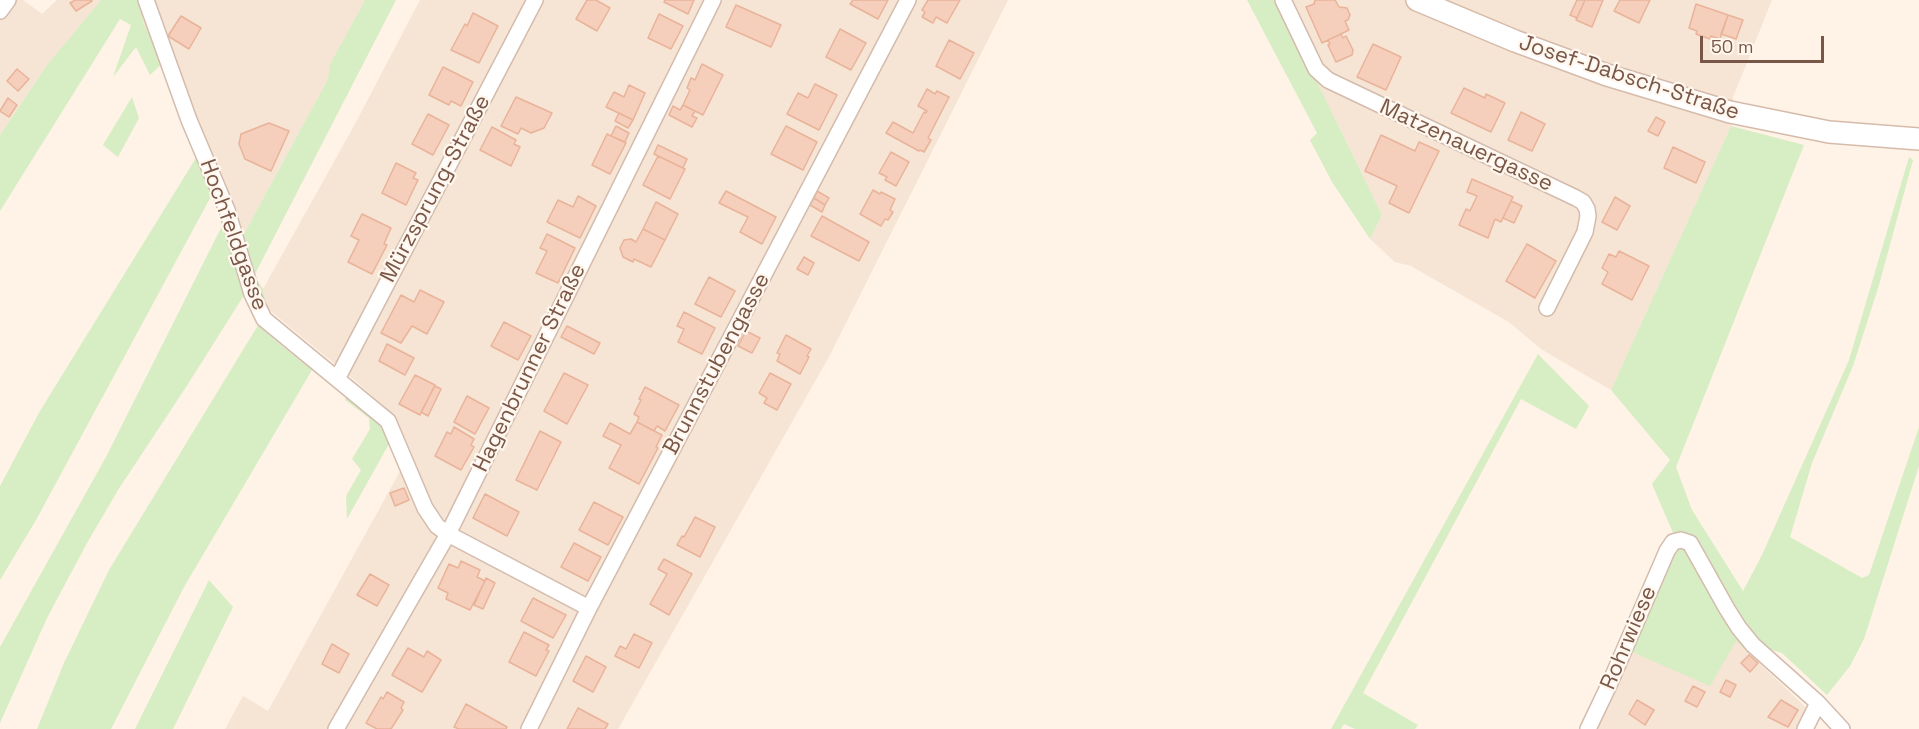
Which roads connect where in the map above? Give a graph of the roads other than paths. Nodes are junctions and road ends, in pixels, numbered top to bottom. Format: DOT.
graph roads {
  1 [pos="8,0"];
  2 [pos="146,0"];
  3 [pos="535,0"];
  4 [pos="713,0"];
  5 [pos="908,0"];
  6 [pos="1283,0"];
  7 [pos="1416,0"];
  8 [pos="1446,6"];
  9 [pos="0,11"];
  10 [pos="1919,139"];
  11 [pos="1547,308"];
  12 [pos="337,379"];
  13 [pos="448,534"];
  14 [pos="589,608"];
  15 [pos="1818,704"];
  16 [pos="336,729"];
  17 [pos="529,729"];
  18 [pos="1588,729"];
  19 [pos="1805,729"];
  20 [pos="1842,729"];
  1 -- 9 [label="street"];
  2 -- 12 [label="street, Hochfeldgasse"];
  3 -- 12 [label="street, Mürzsprung-Straße"];
  4 -- 13 [label="street, Hagenbrunner Straße"];
  5 -- 14 [label="street, Brunnstubengasse"];
  6 -- 11 [label="street, Matzenauergasse"];
  7 -- 8 [label="main road, Josef-Dabsch-Straße"];
  8 -- 10 [label="main road, Josef-Dabsch-Straße"];
  12 -- 13 [label="street, Hochfeldgasse"];
  13 -- 14 [label="street, Hochfeldgasse"];
  13 -- 16 [label="street, Hagenbrunner Straße"];
  14 -- 17 [label="street, Brunnstubengasse"];
  15 -- 18 [label="street, Rohrwiese"];
  15 -- 19 [label="street"];
  15 -- 20 [label="street"];
}
